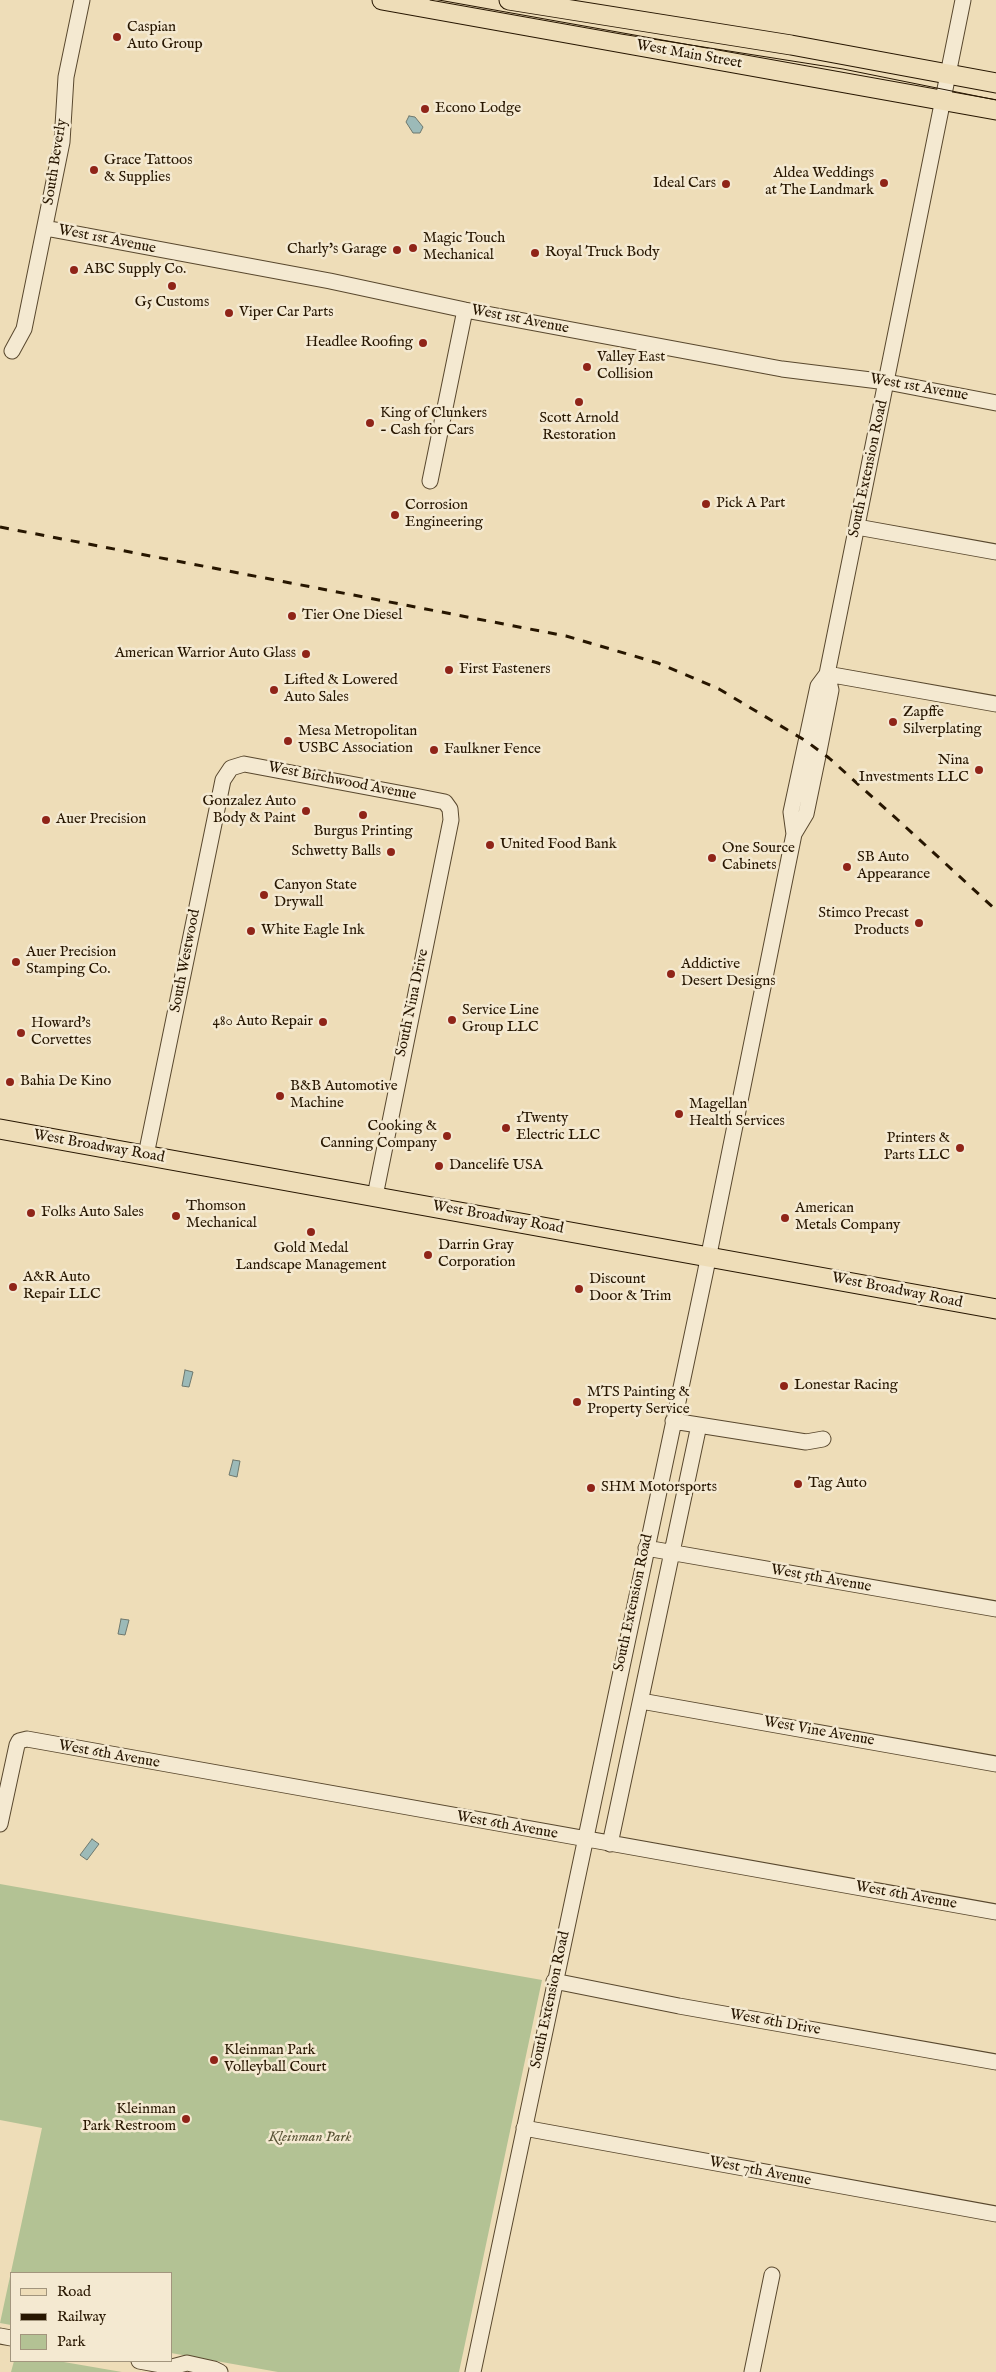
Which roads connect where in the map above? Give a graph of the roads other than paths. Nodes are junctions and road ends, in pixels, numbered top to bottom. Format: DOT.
graph roads {
  1 [pos="82,0"];
  2 [pos="382,0"];
  3 [pos="509,0"];
  4 [pos="963,0"];
  5 [pos="996,83"];
  6 [pos="946,87"];
  7 [pos="996,110"];
  8 [pos="45,228"];
  9 [pos="465,310"];
  10 [pos="12,351"];
  11 [pos="886,382"];
  12 [pos="996,403"];
  13 [pos="430,481"];
  14 [pos="857,528"];
  15 [pos="996,552"];
  16 [pos="827,674"];
  17 [pos="996,704"];
  18 [pos="231,768"];
  19 [pos="450,809"];
  20 [pos="0,1129"];
  21 [pos="146,1155"];
  22 [pos="375,1196"];
  23 [pos="709,1256"];
  24 [pos="996,1309"];
  25 [pos="673,1421"];
  26 [pos="699,1425"];
  27 [pos="823,1438"];
  28 [pos="646,1548"];
  29 [pos="673,1553"];
  30 [pos="996,1609"];
  31 [pos="641,1701"];
  32 [pos="996,1764"];
  33 [pos="0,1824"];
  34 [pos="585,1840"];
  35 [pos="610,1844"];
  36 [pos="996,1912"];
  37 [pos="554,1981"];
  38 [pos="996,2062"];
  39 [pos="524,2128"];
  40 [pos="996,2214"];
  41 [pos="772,2274"];
  42 [pos="143,2362"];
  43 [pos="174,2370"];
  44 [pos="220,2372"];
  45 [pos="473,2372"];
  46 [pos="752,2372"];
  1 -- 8 [label="street, South Beverly"];
  2 -- 6 [label="main road, West Main Street"];
  3 -- 6 [label="main road, West Main Street"];
  4 -- 6 [label="street, South Extension Road"];
  5 -- 6 [label="main road, West Main Street"];
  6 -- 7 [label="main road, West Main Street"];
  6 -- 11 [label="street, South Extension Road"];
  8 -- 9 [label="street, West 1st Avenue"];
  8 -- 10 [label="street, South Beverly"];
  9 -- 11 [label="street, West 1st Avenue"];
  9 -- 13 [label="street"];
  11 -- 12 [label="street, West 1st Avenue"];
  11 -- 14 [label="street, South Extension Road"];
  14 -- 15 [label="street"];
  14 -- 16 [label="street, South Extension Road"];
  16 -- 17 [label="street"];
  16 -- 23 [label="street, South Extension Road"];
  18 -- 19 [label="street, West Birchwood Avenue"];
  18 -- 21 [label="street, South Westwood"];
  19 -- 22 [label="street, South Nina Drive"];
  20 -- 21 [label="main road, West Broadway Road"];
  21 -- 22 [label="main road, West Broadway Road"];
  22 -- 23 [label="main road, West Broadway Road"];
  23 -- 24 [label="main road, West Broadway Road"];
  23 -- 25 [label="street, South Extension Road"];
  25 -- 26 [label="street"];
  25 -- 28 [label="street, South Extension Road"];
  26 -- 27 [label="street"];
  26 -- 29 [label="street, South Extension Road"];
  28 -- 29 [label="street, West 5th Avenue"];
  28 -- 34 [label="street, South Extension Road"];
  29 -- 30 [label="street, West 5th Avenue"];
  29 -- 31 [label="street, South Extension Road"];
  31 -- 32 [label="street, West Vine Avenue"];
  31 -- 35 [label="street, South Extension Road"];
  33 -- 34 [label="street, West 6th Avenue"];
  34 -- 35 [label="street, West 6th Avenue"];
  34 -- 37 [label="street, South Extension Road"];
  35 -- 36 [label="street, West 6th Avenue"];
  37 -- 38 [label="street, West 6th Drive"];
  37 -- 39 [label="street, South Extension Road"];
  39 -- 40 [label="street, West 7th Avenue"];
  39 -- 45 [label="street, South Extension Road"];
  41 -- 46 [label="street"];
  42 -- 43 [label="street"];
  43 -- 44 [label="street"];
}
